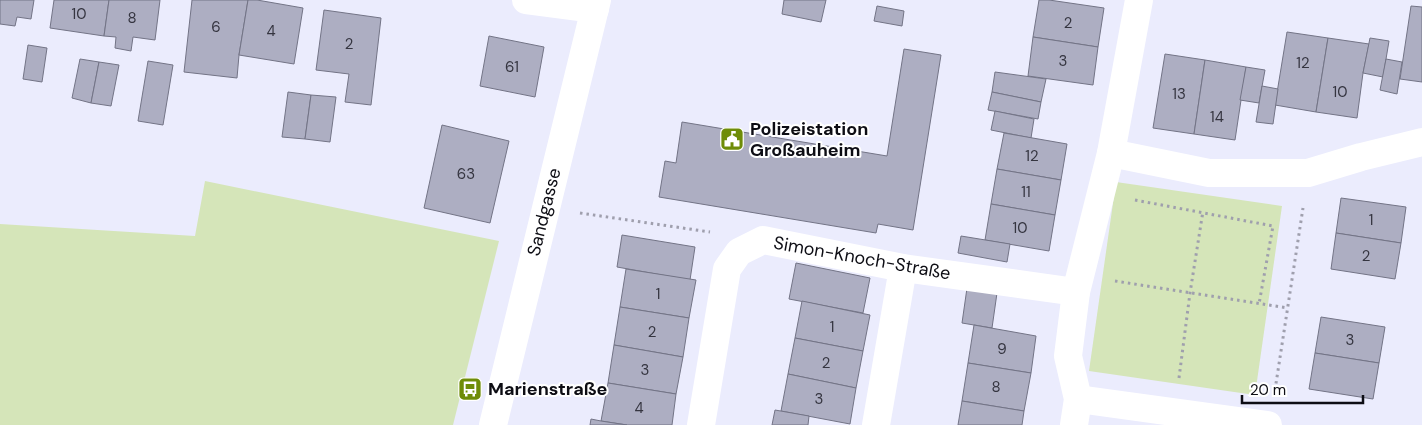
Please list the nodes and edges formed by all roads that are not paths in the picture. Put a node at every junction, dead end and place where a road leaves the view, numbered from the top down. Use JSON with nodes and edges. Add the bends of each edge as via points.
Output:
{"nodes":[{"id":1,"x":526,"y":0,"type":"edge"},
{"id":2,"x":1139,"y":0,"type":"edge"},
{"id":3,"x":596,"y":5,"type":"edge"},
{"id":4,"x":1422,"y":142,"type":"edge"},
{"id":5,"x":1111,"y":153,"type":"junction"},
{"id":6,"x":903,"y":268,"type":"junction"},
{"id":7,"x":1077,"y":284,"type":"junction"},
{"id":8,"x":1076,"y":412,"type":"edge"},
{"id":9,"x":492,"y":425,"type":"edge"},
{"id":10,"x":701,"y":425,"type":"edge"},
{"id":11,"x":876,"y":425,"type":"edge"},
{"id":12,"x":1268,"y":425,"type":"edge"}],
"edges":[{"from":1,"to":3,"type":"street"},
{"from":2,"to":5,"type":"street"},
{"from":3,"to":9,"type":"street","name":"Sandgasse"},
{"from":4,"to":5,"type":"street","via":[[1308,173],[1209,173]]},
{"from":5,"to":7,"type":"street"},
{"from":6,"to":7,"type":"street","name":"Simon-Knoch-Straße"},
{"from":6,"to":10,"type":"street","name":"Simon-Knoch-Straße","via":[[762,240],[739,252],[727,269]]},
{"from":6,"to":11,"type":"street"},
{"from":7,"to":8,"type":"street","via":[[1068,356]]},
{"from":8,"to":12,"type":"street","via":[[1174,413]]}]}
